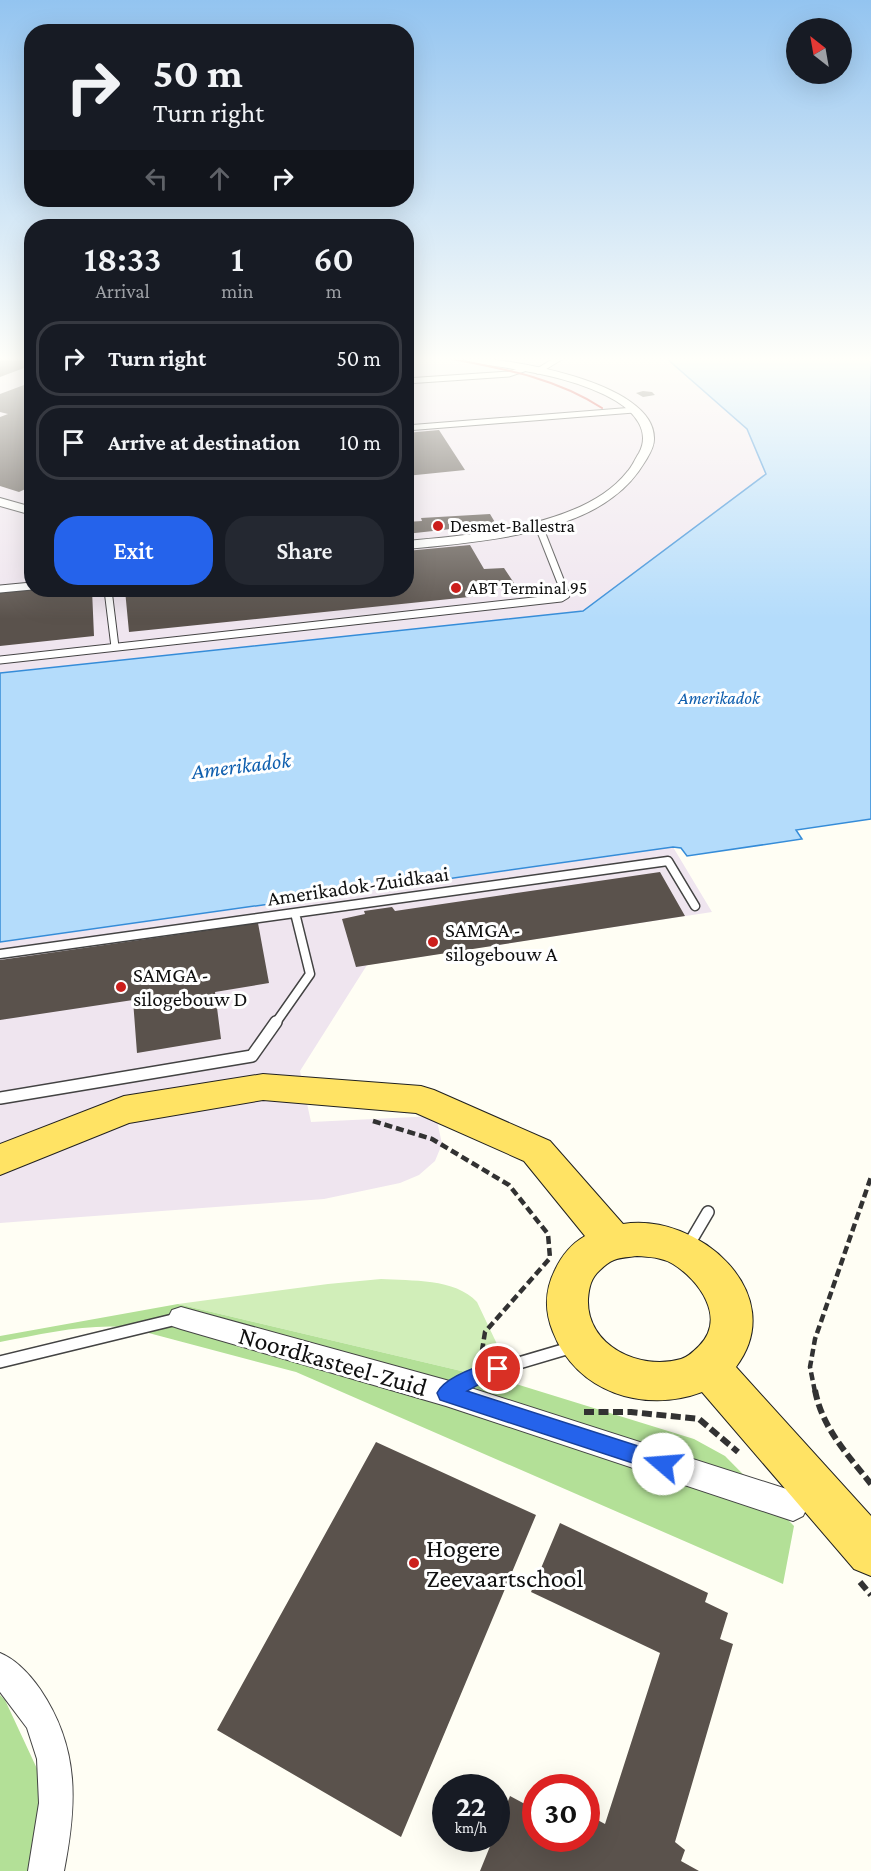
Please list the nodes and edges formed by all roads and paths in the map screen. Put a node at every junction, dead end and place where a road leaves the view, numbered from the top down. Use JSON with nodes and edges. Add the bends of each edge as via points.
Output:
{"nodes":[{"id":1,"x":648,"y":444,"type":"edge"},
{"id":2,"x":0,"y":502,"type":"edge"},
{"id":3,"x":24,"y":509,"type":"edge"},
{"id":4,"x":538,"y":524,"type":"junction"},
{"id":5,"x":414,"y":544,"type":"edge"},
{"id":6,"x":24,"y":587,"type":"edge"},
{"id":7,"x":0,"y":589,"type":"edge"},
{"id":8,"x":109,"y":597,"type":"edge"},
{"id":9,"x":114,"y":647,"type":"junction"},
{"id":10,"x":0,"y":660,"type":"edge"},
{"id":11,"x":695,"y":906,"type":"dead end"},
{"id":12,"x":295,"y":913,"type":"junction"},
{"id":13,"x":0,"y":954,"type":"edge"},
{"id":14,"x":0,"y":1098,"type":"edge"},
{"id":15,"x":364,"y":1118,"type":"dead end"},
{"id":16,"x":0,"y":1160,"type":"edge"},
{"id":17,"x":871,"y":1177,"type":"edge"},
{"id":18,"x":708,"y":1212,"type":"dead end"},
{"id":19,"x":614,"y":1242,"type":"junction"},
{"id":20,"x":685,"y":1250,"type":"junction"},
{"id":21,"x":181,"y":1318,"type":"joint"},
{"id":22,"x":581,"y":1344,"type":"junction"},
{"id":23,"x":0,"y":1362,"type":"edge"},
{"id":24,"x":708,"y":1367,"type":"junction"},
{"id":25,"x":478,"y":1375,"type":"junction"},
{"id":26,"x":447,"y":1393,"type":"junction"},
{"id":27,"x":572,"y":1412,"type":"dead end"},
{"id":28,"x":742,"y":1457,"type":"dead end"},
{"id":29,"x":871,"y":1484,"type":"edge"},
{"id":30,"x":793,"y":1506,"type":"dead end"},
{"id":31,"x":863,"y":1565,"type":"edge"},
{"id":32,"x":871,"y":1595,"type":"edge"},
{"id":33,"x":0,"y":1670,"type":"edge"},
{"id":34,"x":46,"y":1871,"type":"edge"}],
"edges":[{"from":1,"to":4,"type":"street","via":[[629,480],[587,508]]},
{"from":2,"to":3,"type":"street"},
{"from":4,"to":5,"type":"street","via":[[478,538]]},
{"from":4,"to":9,"type":"lane","via":[[566,596],[561,598]]},
{"from":6,"to":7,"type":"lane"},
{"from":8,"to":9,"type":"lane"},
{"from":9,"to":10,"type":"lane"},
{"from":11,"to":12,"type":"lane","name":"Amerikadok-Zuidkaai","via":[[668,861]]},
{"from":12,"to":13,"type":"lane","name":"Amerikadok-Zuidkaai"},
{"from":12,"to":14,"type":"lane","via":[[310,974],[252,1056]]},
{"from":15,"to":25,"type":"path","via":[[432,1139],[509,1185],[548,1234],[550,1258],[485,1332]]},
{"from":16,"to":19,"type":"main road","via":[[124,1110],[263,1087],[421,1100],[537,1151]]},
{"from":17,"to":29,"type":"path","via":[[815,1338],[810,1367],[816,1402],[834,1438]]},
{"from":18,"to":20,"type":"lane"},
{"from":19,"to":20,"type":"main road","via":[[638,1239]]},
{"from":19,"to":22,"type":"main road","via":[[594,1251],[578,1266],[567,1287],[566,1313]]},
{"from":20,"to":24,"type":"main road","via":[[710,1270],[730,1304],[731,1326],[725,1347]]},
{"from":21,"to":23,"type":"lane"},
{"from":21,"to":26,"type":"street","name":"Noordkasteel-Zuid"},
{"from":22,"to":24,"type":"main road","via":[[595,1360],[622,1376],[653,1383],[683,1380]]},
{"from":22,"to":25,"type":"lane"},
{"from":24,"to":31,"type":"main road"},
{"from":25,"to":26,"type":"lane"},
{"from":26,"to":30,"type":"street","name":"Noordkasteel-Zuid"},
{"from":27,"to":28,"type":"path","via":[[631,1412],[699,1419]]},
{"from":31,"to":32,"type":"path"},
{"from":33,"to":34,"type":"street","via":[[27,1698],[49,1737],[58,1784],[55,1830]]}]}
